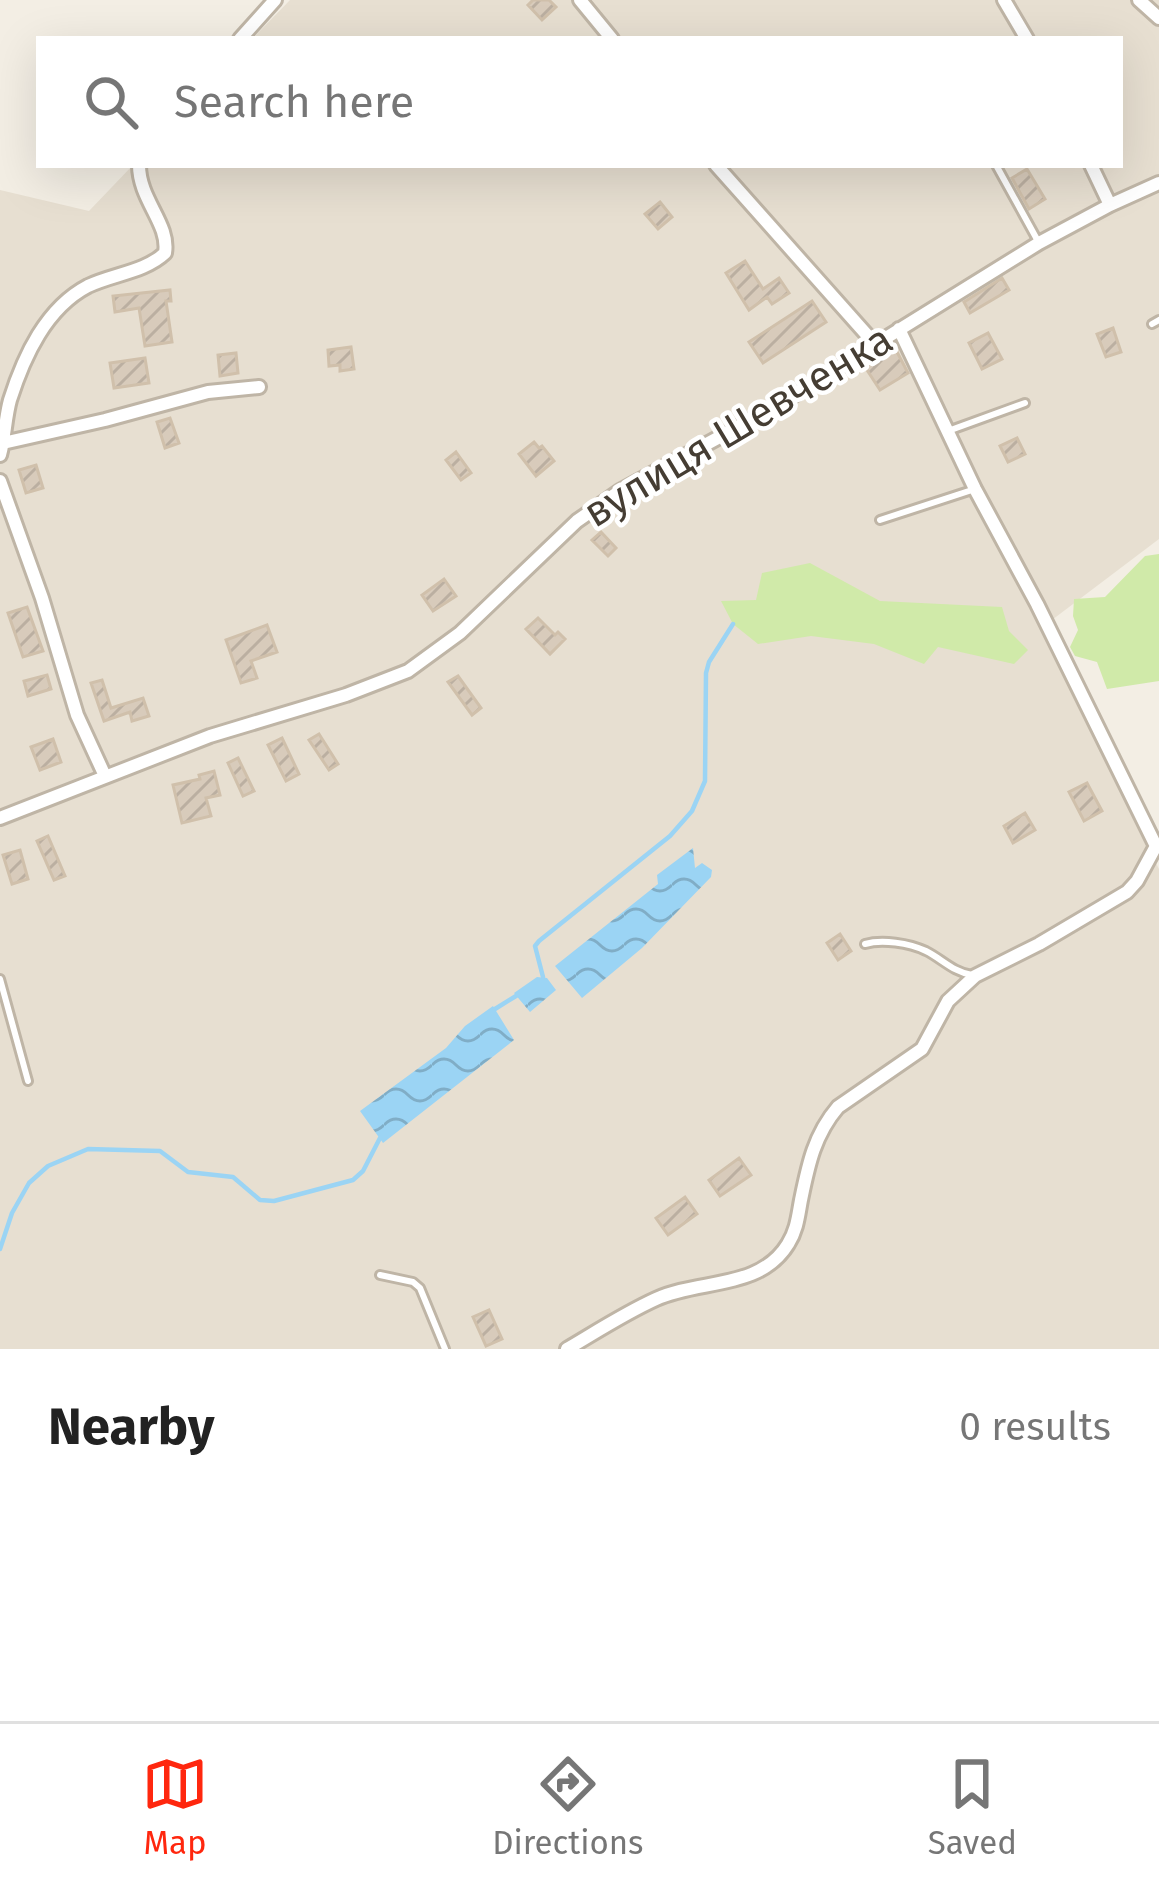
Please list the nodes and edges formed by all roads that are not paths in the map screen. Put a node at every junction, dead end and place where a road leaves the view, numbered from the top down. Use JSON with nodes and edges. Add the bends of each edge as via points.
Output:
{"nodes":[{"id":1,"x":275,"y":0,"type":"edge"},
{"id":2,"x":580,"y":0,"type":"edge"},
{"id":3,"x":1004,"y":0,"type":"edge"},
{"id":4,"x":1139,"y":0,"type":"edge"},
{"id":5,"x":1159,"y":18,"type":"edge"},
{"id":6,"x":242,"y":36,"type":"edge"},
{"id":7,"x":610,"y":36,"type":"edge"},
{"id":8,"x":1025,"y":36,"type":"edge"},
{"id":9,"x":139,"y":168,"type":"edge"},
{"id":10,"x":719,"y":168,"type":"edge"},
{"id":11,"x":998,"y":168,"type":"edge"},
{"id":12,"x":1092,"y":168,"type":"edge"},
{"id":13,"x":1157,"y":184,"type":"edge"},
{"id":14,"x":1159,"y":200,"type":"edge"},
{"id":15,"x":1110,"y":205,"type":"junction"},
{"id":16,"x":1039,"y":243,"type":"junction"},
{"id":17,"x":899,"y":329,"type":"junction"},
{"id":18,"x":875,"y":344,"type":"junction"},
{"id":19,"x":259,"y":387,"type":"dead end"},
{"id":20,"x":5,"y":398,"type":"edge"},
{"id":21,"x":1024,"y":403,"type":"dead end"},
{"id":22,"x":948,"y":431,"type":"junction"},
{"id":23,"x":2,"y":449,"type":"edge"},
{"id":24,"x":0,"y":481,"type":"edge"},
{"id":25,"x":976,"y":489,"type":"junction"},
{"id":26,"x":880,"y":520,"type":"dead end"},
{"id":27,"x":105,"y":776,"type":"junction"},
{"id":28,"x":0,"y":818,"type":"edge"},
{"id":29,"x":865,"y":944,"type":"dead end"},
{"id":30,"x":975,"y":976,"type":"junction"},
{"id":31,"x":0,"y":979,"type":"edge"},
{"id":32,"x":28,"y":1082,"type":"dead end"},
{"id":33,"x":380,"y":1275,"type":"dead end"},
{"id":34,"x":445,"y":1349,"type":"edge"},
{"id":35,"x":567,"y":1349,"type":"edge"}],
"edges":[{"from":1,"to":6,"type":"street"},
{"from":2,"to":7,"type":"street"},
{"from":3,"to":8,"type":"street"},
{"from":4,"to":5,"type":"street"},
{"from":9,"to":20,"type":"street","via":[[165,253],[65,300]]},
{"from":10,"to":18,"type":"street"},
{"from":11,"to":16,"type":"lane"},
{"from":12,"to":15,"type":"street"},
{"from":13,"to":14,"type":"lane"},
{"from":13,"to":15,"type":"street","name":"вулиця Шевченка"},
{"from":15,"to":16,"type":"street","name":"вулиця Шевченка"},
{"from":16,"to":17,"type":"street","name":"вулиця Шевченка"},
{"from":17,"to":18,"type":"street","name":"вулиця Шевченка"},
{"from":17,"to":22,"type":"street"},
{"from":18,"to":27,"type":"street","name":"вулиця Шевченка","via":[[597,506],[460,634],[408,670]]},
{"from":19,"to":23,"type":"street","via":[[208,392]]},
{"from":20,"to":23,"type":"street"},
{"from":21,"to":22,"type":"lane"},
{"from":22,"to":25,"type":"street"},
{"from":24,"to":27,"type":"street","via":[[77,716]]},
{"from":25,"to":26,"type":"lane"},
{"from":25,"to":30,"type":"street","via":[[1156,846],[1116,900]]},
{"from":27,"to":28,"type":"street","name":"вулиця Шевченка"},
{"from":29,"to":30,"type":"lane","via":[[921,949]]},
{"from":30,"to":35,"type":"street","via":[[948,1001],[922,1049],[829,1118],[809,1162],[796,1228],[778,1256],[731,1281],[653,1300]]},
{"from":31,"to":32,"type":"lane"},
{"from":33,"to":34,"type":"lane","via":[[420,1288]]}]}
